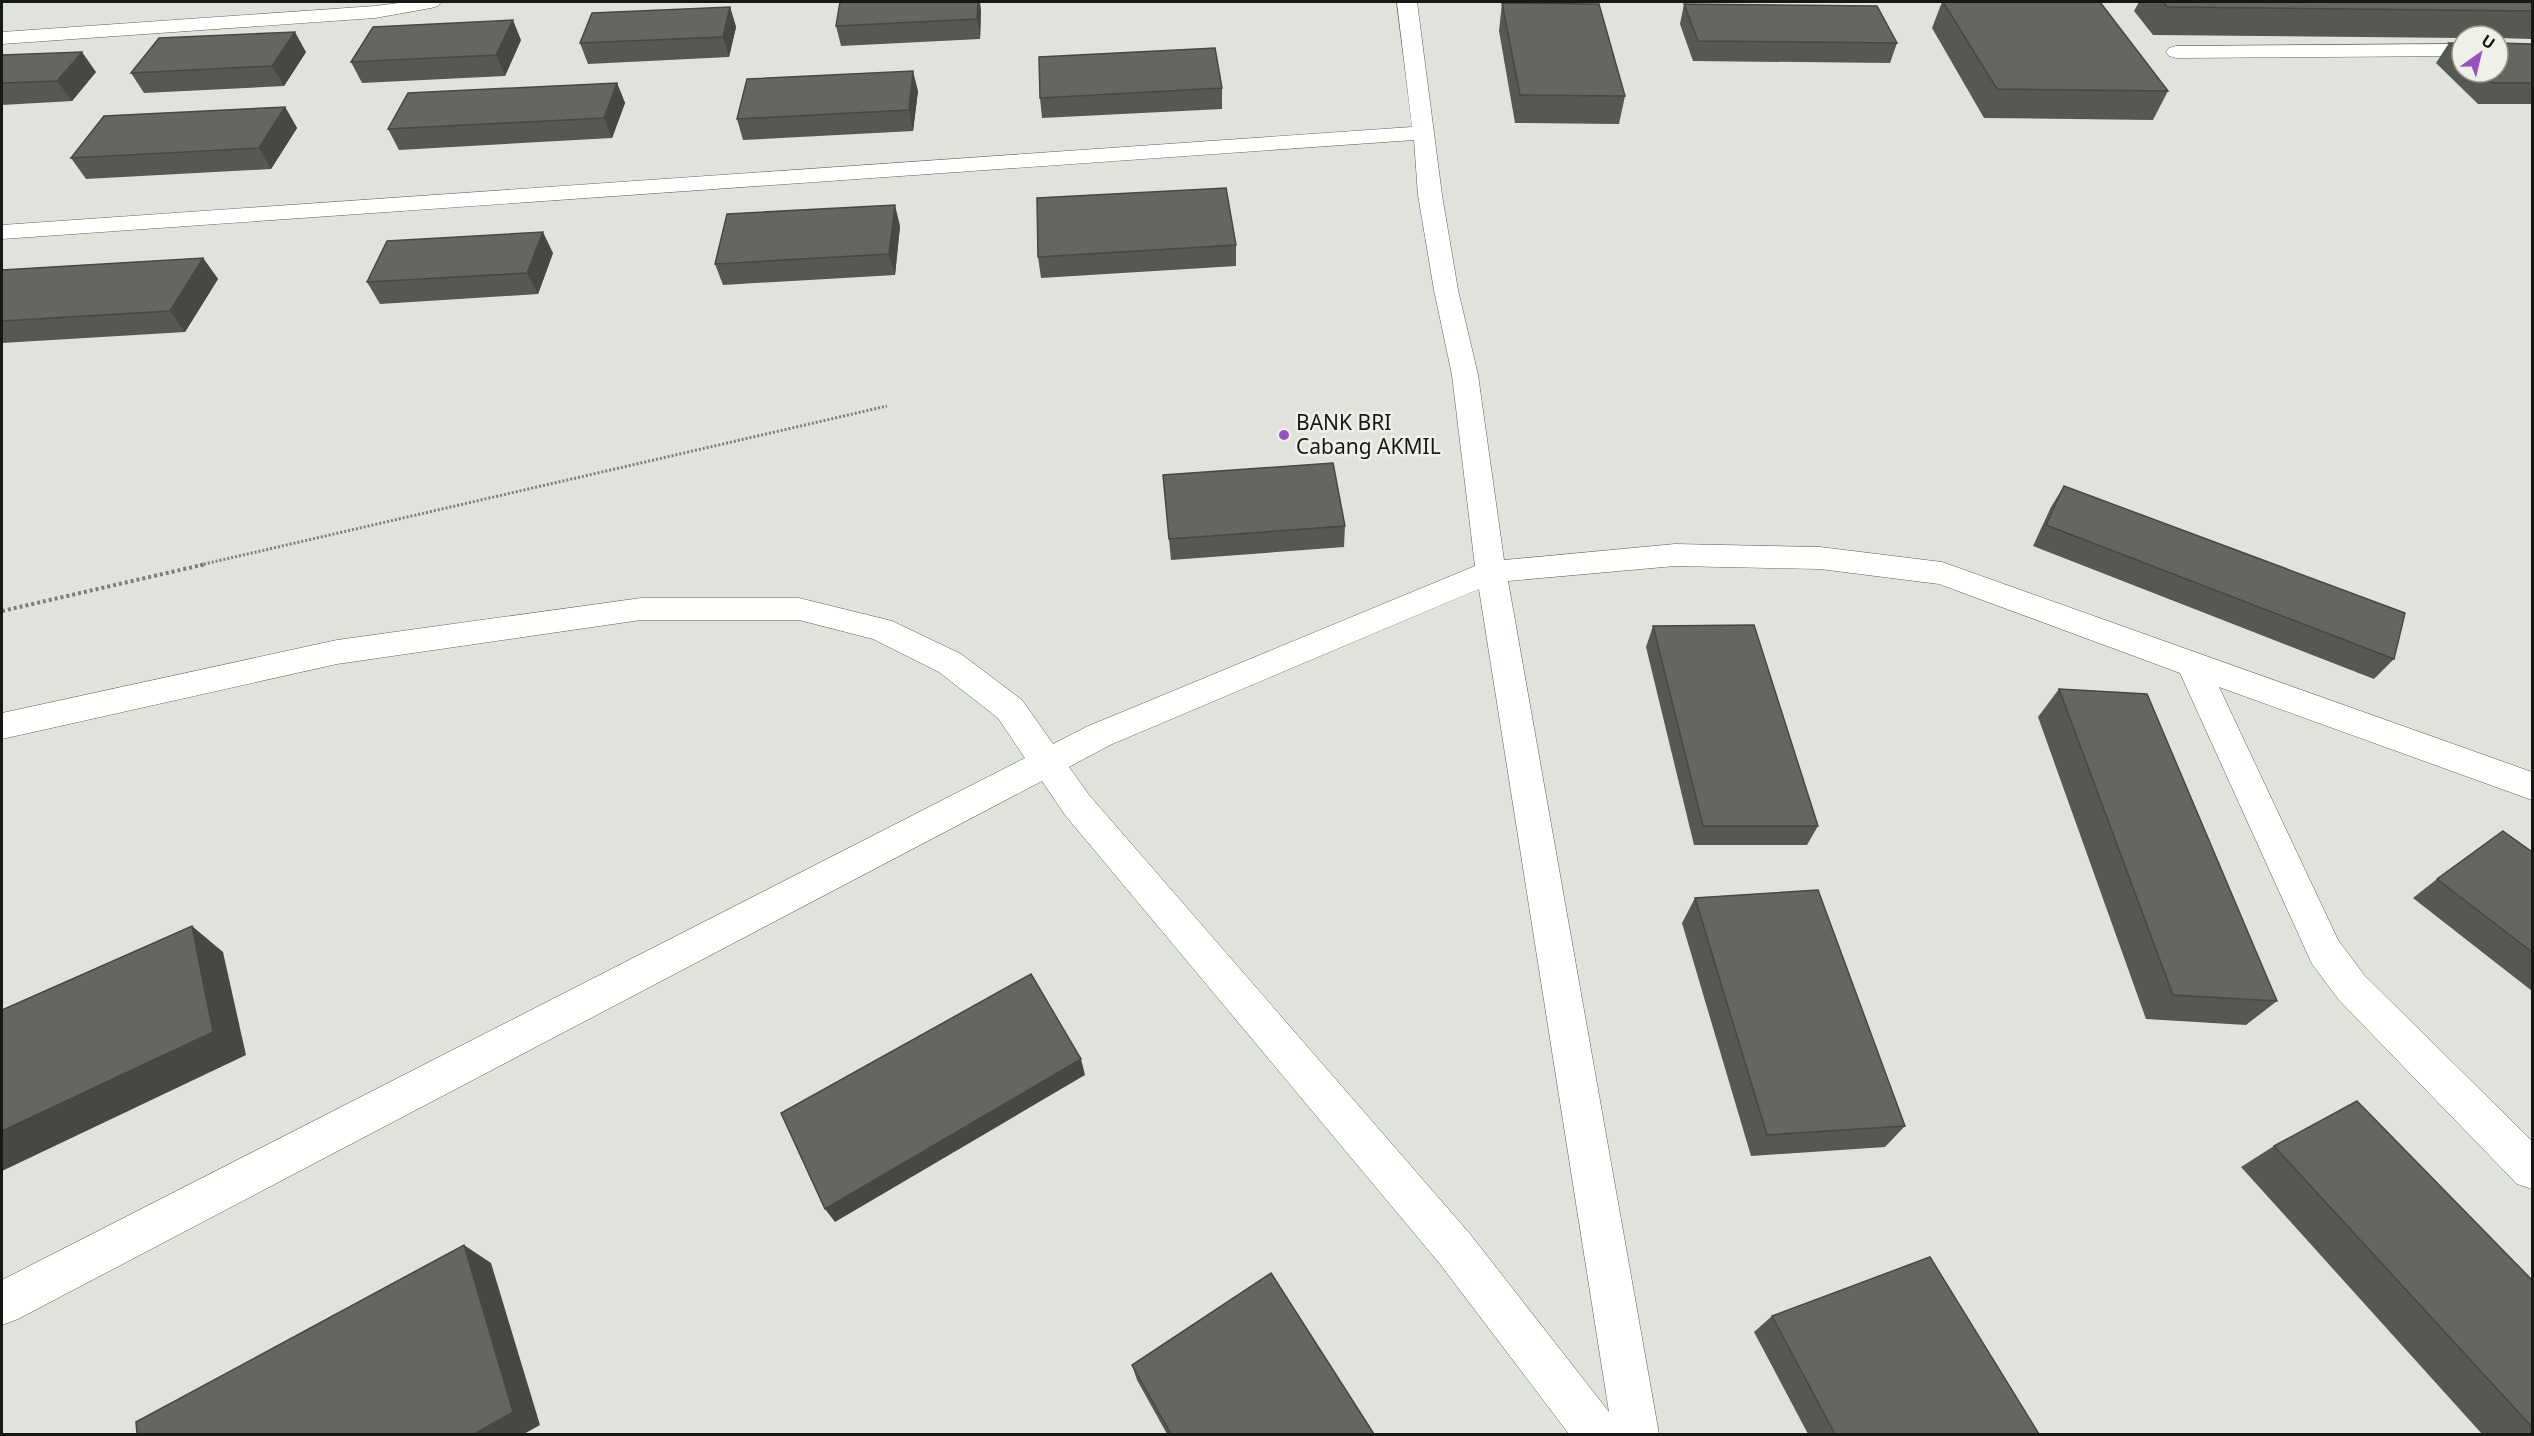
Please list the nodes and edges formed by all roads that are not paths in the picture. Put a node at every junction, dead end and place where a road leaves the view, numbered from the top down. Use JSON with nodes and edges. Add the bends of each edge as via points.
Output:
{"nodes":[{"id":1,"x":431,"y":2,"type":"edge"},
{"id":2,"x":1407,"y":2,"type":"edge"},
{"id":3,"x":2,"y":38,"type":"edge"},
{"id":4,"x":2450,"y":50,"type":"edge"},
{"id":5,"x":2175,"y":52,"type":"edge"},
{"id":6,"x":1424,"y":133,"type":"junction"},
{"id":7,"x":2,"y":232,"type":"edge"},
{"id":8,"x":1491,"y":572,"type":"junction"},
{"id":9,"x":2192,"y":665,"type":"junction"},
{"id":10,"x":2,"y":726,"type":"edge"},
{"id":11,"x":1048,"y":761,"type":"junction"},
{"id":12,"x":2532,"y":786,"type":"edge"},
{"id":13,"x":2532,"y":1169,"type":"edge"},
{"id":14,"x":2,"y":1303,"type":"edge"},
{"id":15,"x":1597,"y":1434,"type":"edge"},
{"id":16,"x":1636,"y":1434,"type":"edge"}],
"edges":[{"from":1,"to":3,"type":"street","via":[[375,12]]},
{"from":2,"to":6,"type":"street"},
{"from":4,"to":5,"type":"street"},
{"from":6,"to":7,"type":"street"},
{"from":6,"to":8,"type":"street","via":[[1446,290],[1466,375]]},
{"from":8,"to":9,"type":"street","via":[[1675,555],[1820,558],[1942,573]]},
{"from":8,"to":11,"type":"street","via":[[1098,736]]},
{"from":8,"to":16,"type":"street"},
{"from":9,"to":12,"type":"street"},
{"from":9,"to":13,"type":"street","via":[[2325,952],[2352,988]]},
{"from":10,"to":11,"type":"street","via":[[349,651],[641,609],[799,609],[881,629],[950,663],[1010,709]]},
{"from":11,"to":14,"type":"street"},
{"from":11,"to":15,"type":"street","via":[[1077,805],[1455,1249]]}]}
